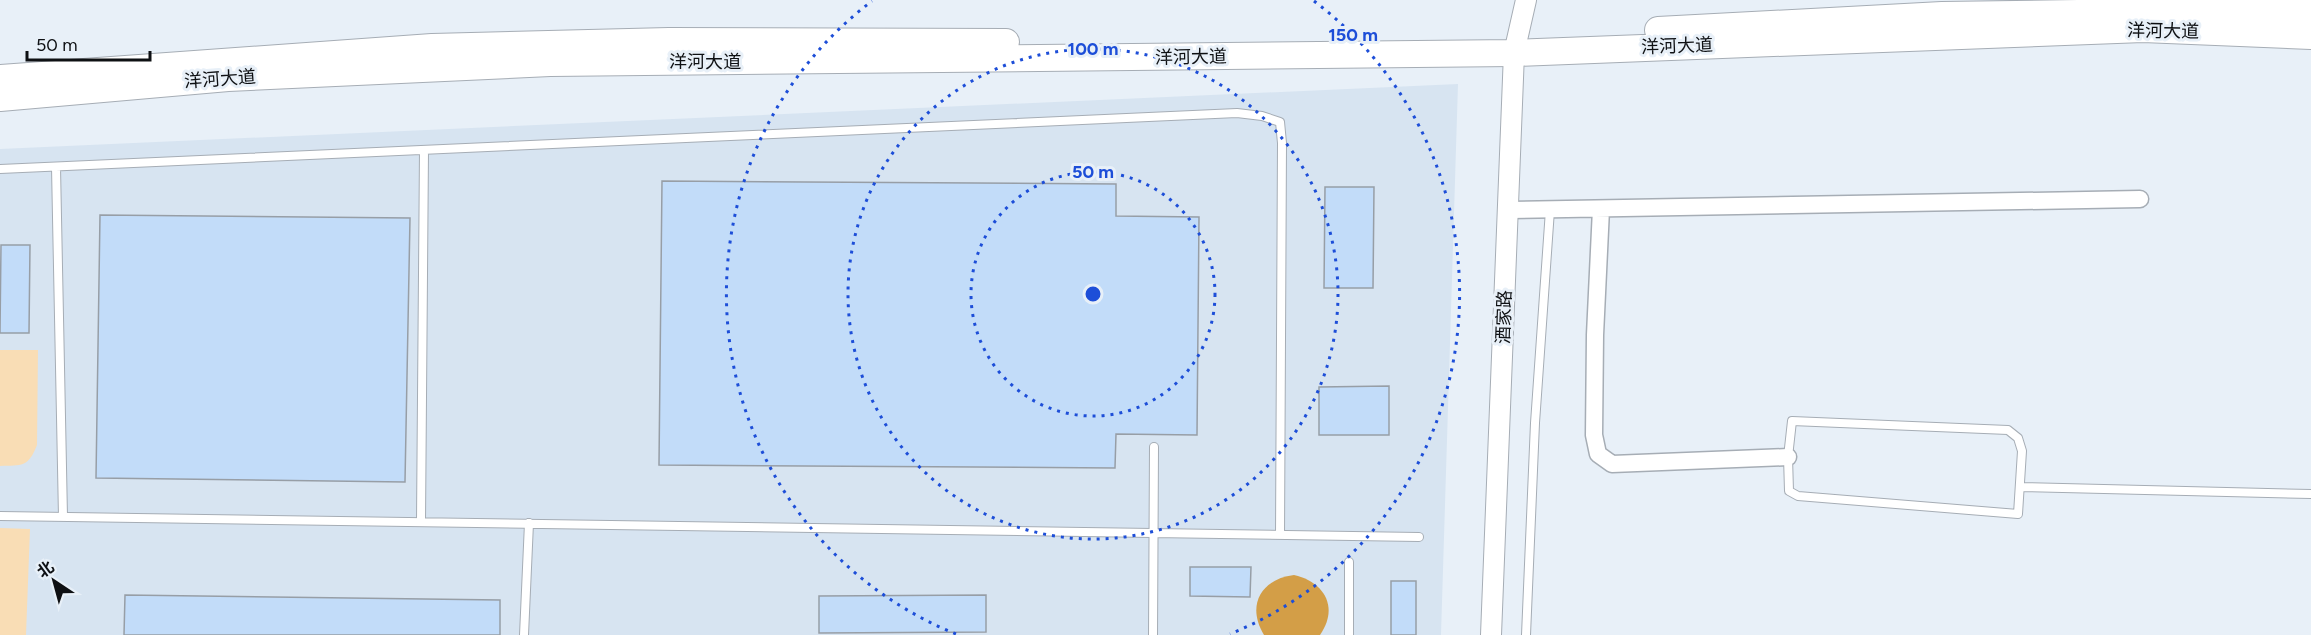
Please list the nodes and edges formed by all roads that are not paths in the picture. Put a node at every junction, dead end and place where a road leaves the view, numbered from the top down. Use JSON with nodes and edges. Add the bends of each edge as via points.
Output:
{"nodes":[{"id":1,"x":1526,"y":0,"type":"edge"},
{"id":2,"x":2311,"y":13,"type":"edge"},
{"id":3,"x":2311,"y":36,"type":"edge"},
{"id":4,"x":1516,"y":45,"type":"junction"},
{"id":5,"x":0,"y":78,"type":"edge"},
{"id":6,"x":0,"y":98,"type":"edge"},
{"id":7,"x":424,"y":150,"type":"junction"},
{"id":8,"x":56,"y":166,"type":"junction"},
{"id":9,"x":0,"y":169,"type":"edge"},
{"id":10,"x":2140,"y":199,"type":"dead end"},
{"id":11,"x":1601,"y":209,"type":"junction"},
{"id":12,"x":1508,"y":210,"type":"junction"},
{"id":13,"x":1550,"y":210,"type":"junction"},
{"id":14,"x":1154,"y":447,"type":"dead end"},
{"id":15,"x":1788,"y":458,"type":"junction"},
{"id":16,"x":2020,"y":487,"type":"junction"},
{"id":17,"x":2311,"y":494,"type":"edge"},
{"id":18,"x":0,"y":516,"type":"edge"},
{"id":19,"x":63,"y":517,"type":"junction"},
{"id":20,"x":421,"y":521,"type":"junction"},
{"id":21,"x":529,"y":523,"type":"junction"},
{"id":22,"x":1153,"y":532,"type":"junction"},
{"id":23,"x":1280,"y":535,"type":"junction"},
{"id":24,"x":1419,"y":537,"type":"dead end"},
{"id":25,"x":1349,"y":562,"type":"dead end"},
{"id":26,"x":524,"y":635,"type":"edge"},
{"id":27,"x":1153,"y":635,"type":"edge"},
{"id":28,"x":1349,"y":635,"type":"edge"},
{"id":29,"x":1491,"y":635,"type":"edge"},
{"id":30,"x":1526,"y":635,"type":"edge"}],
"edges":[{"from":1,"to":4,"type":"street","name":"酒家路"},
{"from":2,"to":4,"type":"main road","name":"洋河大道","via":[[1942,15]]},
{"from":3,"to":4,"type":"main road","name":"洋河大道","via":[[2143,29]]},
{"from":4,"to":5,"type":"main road","name":"洋河大道","via":[[669,40],[432,47]]},
{"from":4,"to":6,"type":"main road","name":"洋河大道","via":[[550,63],[228,78]]},
{"from":4,"to":12,"type":"street","name":"酒家路"},
{"from":7,"to":8,"type":"lane"},
{"from":7,"to":20,"type":"lane"},
{"from":7,"to":23,"type":"lane","via":[[1237,113],[1280,122]]},
{"from":8,"to":9,"type":"lane"},
{"from":8,"to":19,"type":"lane"},
{"from":10,"to":11,"type":"street"},
{"from":11,"to":13,"type":"street"},
{"from":11,"to":15,"type":"street","via":[[1594,435],[1599,454],[1612,464]]},
{"from":12,"to":13,"type":"street"},
{"from":12,"to":29,"type":"street","name":"酒家路"},
{"from":13,"to":30,"type":"lane"},
{"from":14,"to":22,"type":"lane"},
{"from":15,"to":16,"type":"lane","via":[[1789,491],[1798,496],[2018,514]]},
{"from":15,"to":16,"type":"lane","via":[[1792,420],[2008,430],[2018,438],[2022,451]]},
{"from":16,"to":17,"type":"lane"},
{"from":18,"to":19,"type":"lane"},
{"from":19,"to":20,"type":"lane"},
{"from":20,"to":21,"type":"lane"},
{"from":21,"to":22,"type":"lane"},
{"from":21,"to":26,"type":"lane"},
{"from":22,"to":23,"type":"lane"},
{"from":22,"to":27,"type":"lane"},
{"from":23,"to":24,"type":"lane"},
{"from":25,"to":28,"type":"lane"}]}
